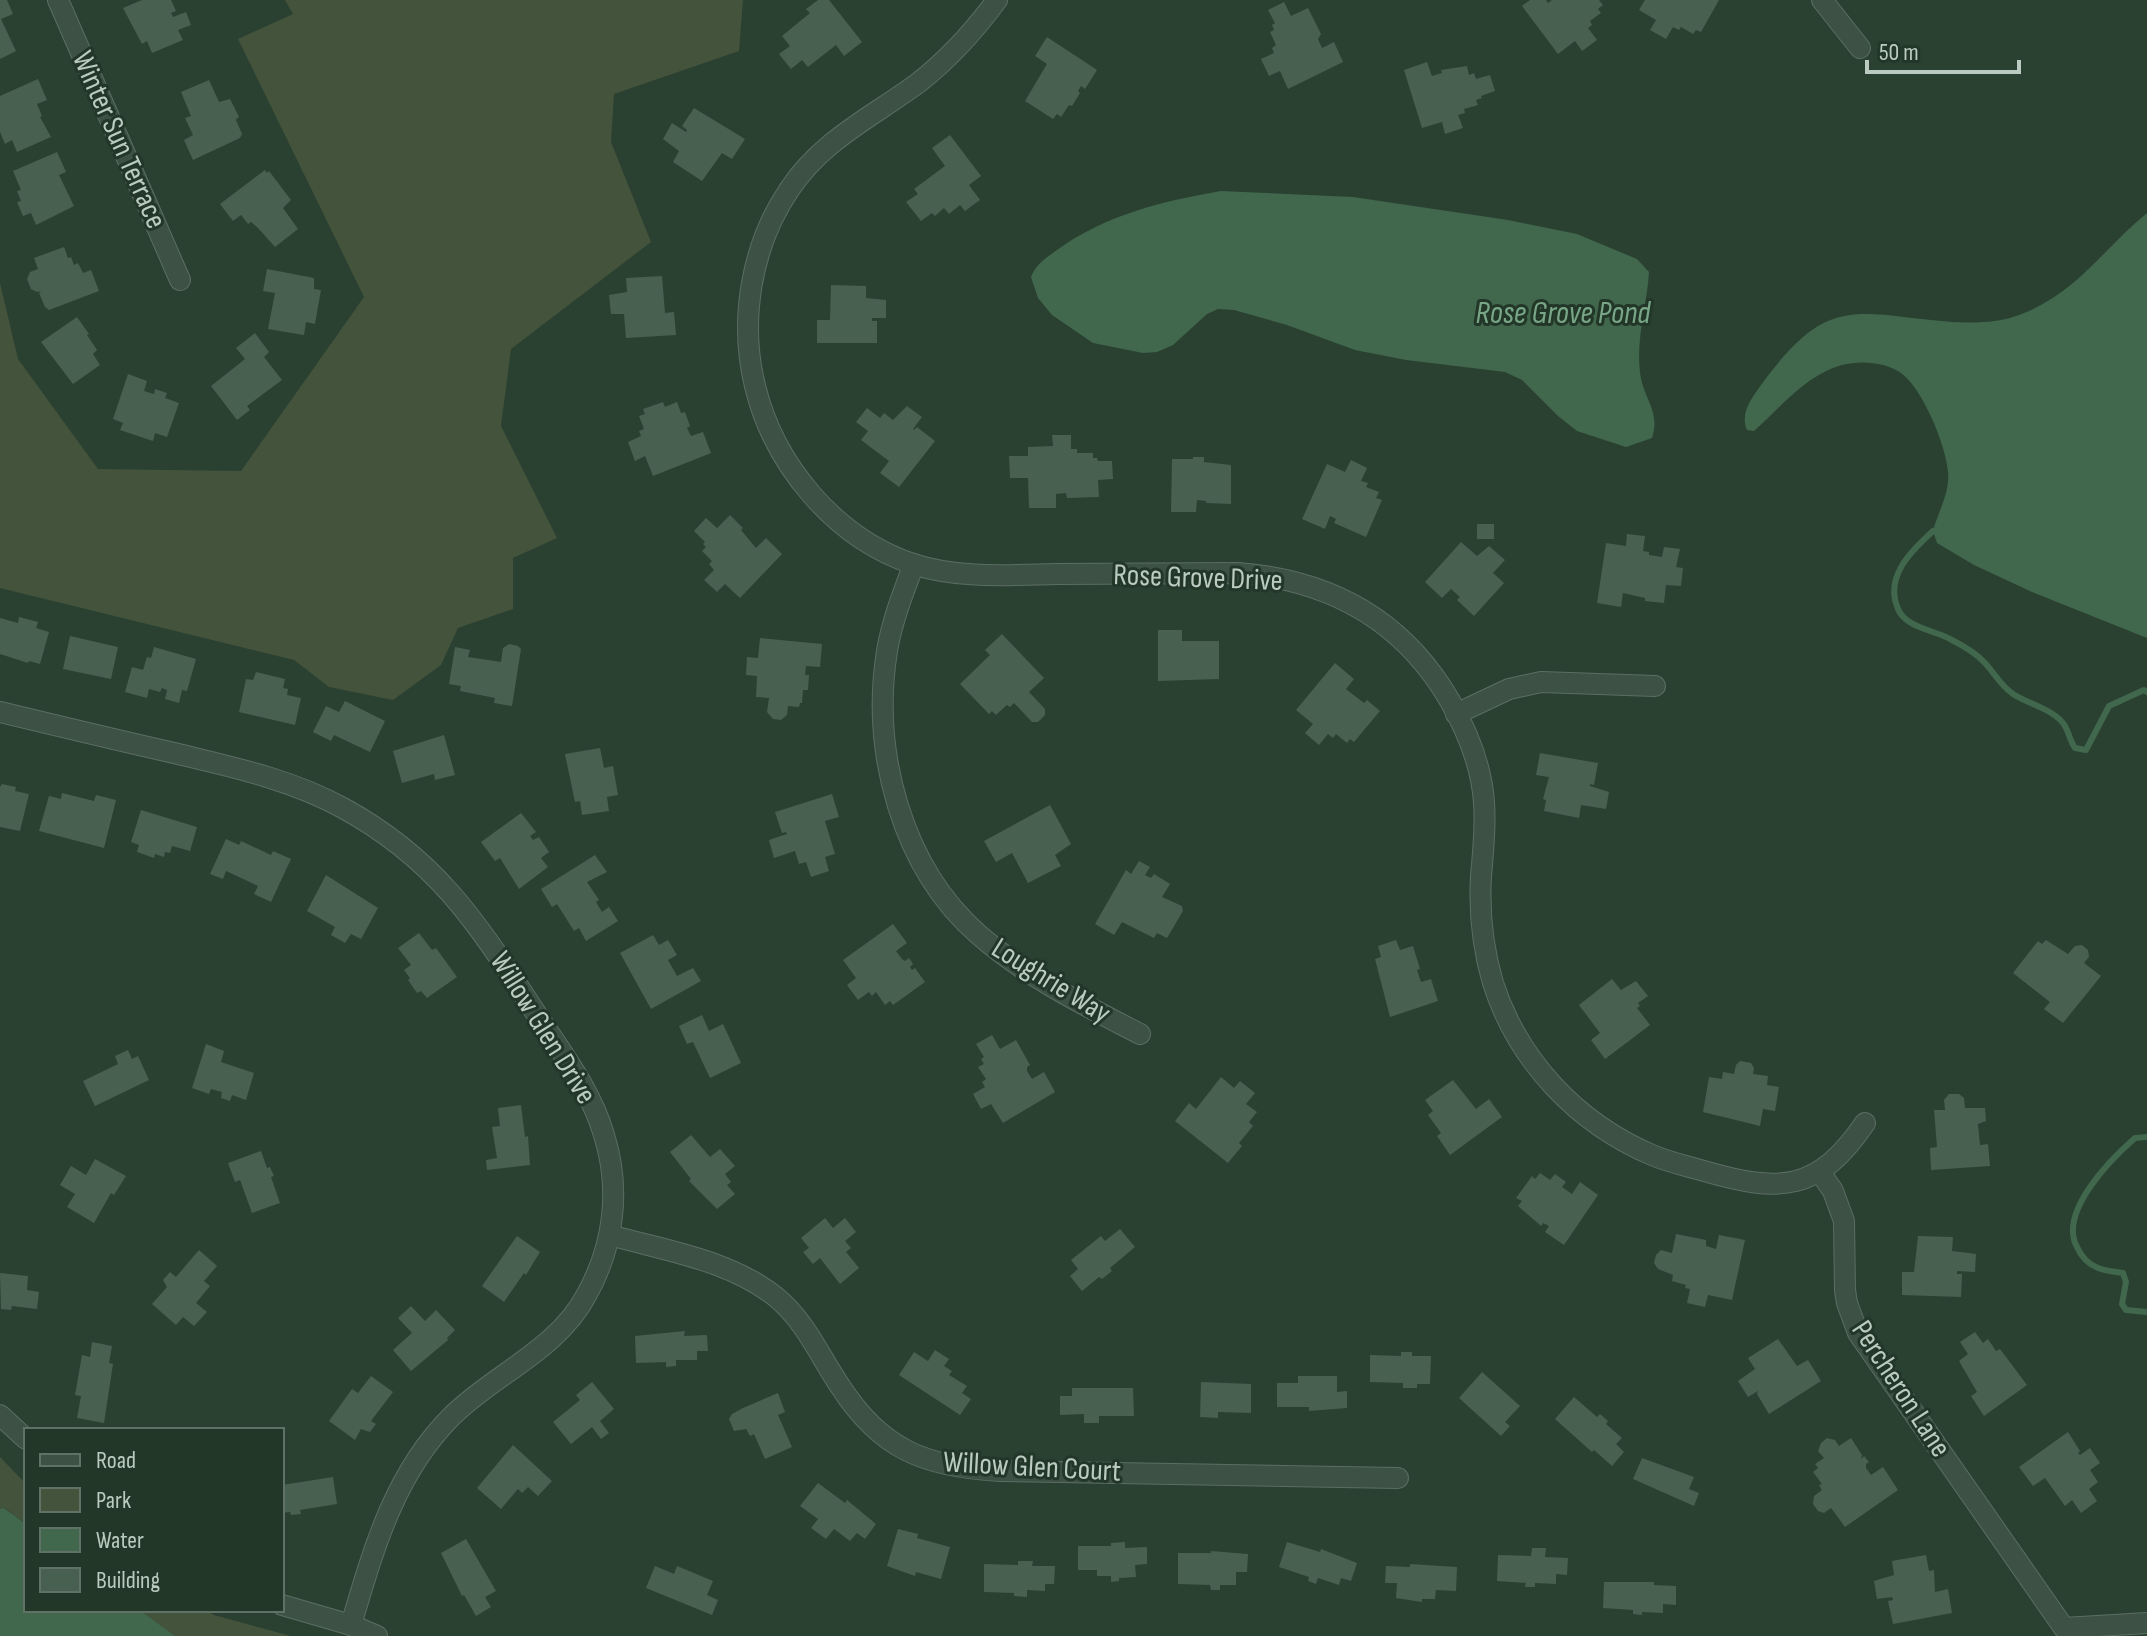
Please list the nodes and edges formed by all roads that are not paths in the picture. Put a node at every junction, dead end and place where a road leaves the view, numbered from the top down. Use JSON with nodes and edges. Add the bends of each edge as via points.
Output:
{"nodes":[{"id":1,"x":58,"y":0,"type":"edge"},
{"id":2,"x":997,"y":0,"type":"edge"},
{"id":3,"x":1822,"y":0,"type":"edge"},
{"id":4,"x":1860,"y":48,"type":"dead end"},
{"id":5,"x":180,"y":280,"type":"dead end"},
{"id":6,"x":914,"y":564,"type":"junction"},
{"id":7,"x":1655,"y":686,"type":"dead end"},
{"id":8,"x":0,"y":712,"type":"edge"},
{"id":9,"x":1456,"y":714,"type":"junction"},
{"id":10,"x":1140,"y":1034,"type":"dead end"},
{"id":11,"x":1865,"y":1123,"type":"dead end"},
{"id":12,"x":1820,"y":1172,"type":"junction"},
{"id":13,"x":610,"y":1235,"type":"junction"},
{"id":14,"x":0,"y":1415,"type":"edge"},
{"id":15,"x":24,"y":1437,"type":"edge"},
{"id":16,"x":1398,"y":1478,"type":"dead end"},
{"id":17,"x":284,"y":1606,"type":"edge"},
{"id":18,"x":2147,"y":1623,"type":"edge"},
{"id":19,"x":351,"y":1625,"type":"junction"},
{"id":20,"x":377,"y":1636,"type":"edge"}],
"edges":[{"from":1,"to":5,"type":"street","name":"Winter Sun Terrace"},
{"from":2,"to":6,"type":"street","name":"Rose Grove Drive","via":[[938,67],[839,136],[804,171],[788,190],[763,240],[751,291],[751,368],[765,418],[786,462],[845,526]]},
{"from":3,"to":4,"type":"street"},
{"from":6,"to":9,"type":"street","name":"Rose Grove Drive","via":[[966,574],[1238,573],[1304,583],[1354,604],[1397,635],[1436,679]]},
{"from":6,"to":10,"type":"street","name":"Loughrie Way","via":[[892,629],[882,700],[886,760],[914,844],[938,889],[997,950],[1038,979]]},
{"from":7,"to":9,"type":"street","via":[[1533,683]]},
{"from":8,"to":13,"type":"street","name":"Willow Glen Drive","via":[[270,777],[342,807],[420,861],[479,926],[594,1105],[612,1171]]},
{"from":9,"to":12,"type":"street","name":"Rose Grove Drive","via":[[1476,763],[1484,801],[1481,906],[1487,956],[1501,1004],[1536,1067],[1570,1104],[1609,1133],[1654,1156],[1738,1181],[1795,1181]]},
{"from":11,"to":12,"type":"street","name":"Rose Grove Drive","via":[[1841,1157]]},
{"from":12,"to":18,"type":"street","name":"Percheron Lane","via":[[1844,1221],[1845,1290],[1858,1333],[2064,1628]]},
{"from":13,"to":16,"type":"street","name":"Willow Glen Court","via":[[724,1267],[777,1298],[816,1343],[857,1409],[878,1432],[924,1460],[1000,1471]]},
{"from":13,"to":19,"type":"street","name":"Willow Glen Drive","via":[[593,1282],[571,1319],[451,1417],[409,1472],[385,1520]]},
{"from":14,"to":15,"type":"street"},
{"from":17,"to":19,"type":"street"},
{"from":19,"to":20,"type":"street"}]}
